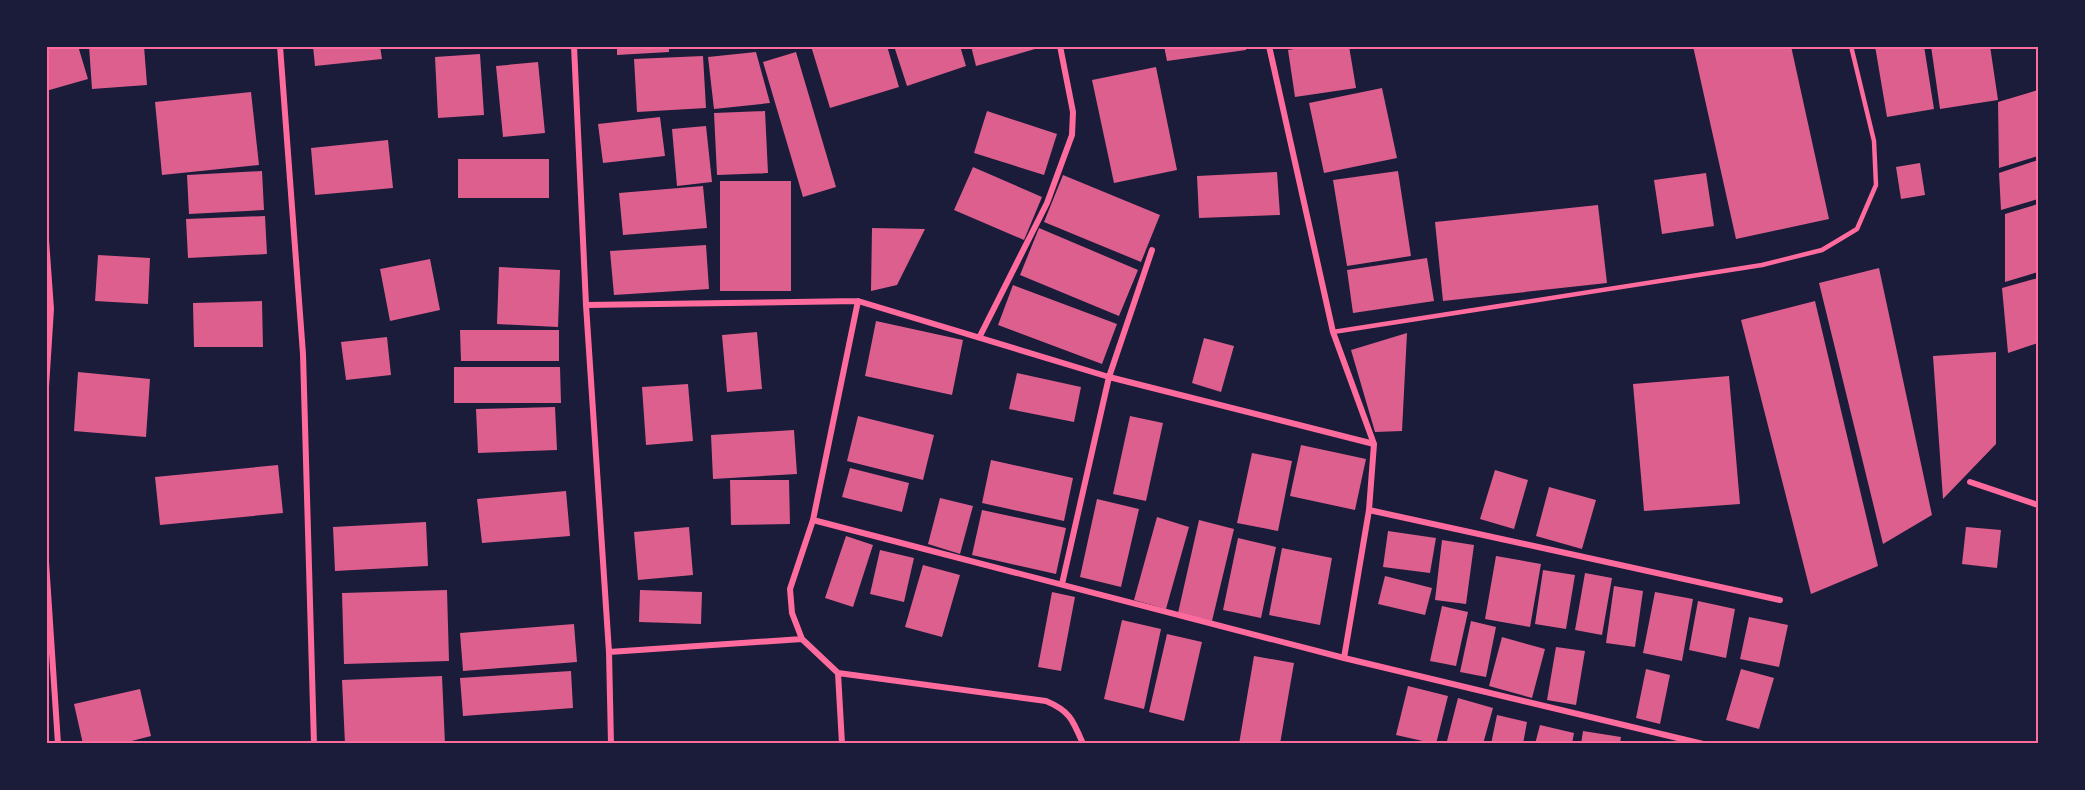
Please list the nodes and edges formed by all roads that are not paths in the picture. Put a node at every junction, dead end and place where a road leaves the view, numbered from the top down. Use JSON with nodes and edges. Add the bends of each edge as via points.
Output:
{"nodes":[{"id":1,"x":280,"y":46,"type":"edge"},
{"id":2,"x":574,"y":46,"type":"edge"},
{"id":3,"x":1060,"y":46,"type":"edge"},
{"id":4,"x":1269,"y":46,"type":"edge"},
{"id":5,"x":1851,"y":46,"type":"edge"},
{"id":6,"x":46,"y":240,"type":"edge"},
{"id":7,"x":1152,"y":250,"type":"dead end"},
{"id":8,"x":858,"y":301,"type":"junction"},
{"id":9,"x":586,"y":305,"type":"junction"},
{"id":10,"x":1333,"y":332,"type":"junction"},
{"id":11,"x":980,"y":336,"type":"junction"},
{"id":12,"x":1109,"y":377,"type":"junction"},
{"id":13,"x":46,"y":387,"type":"edge"},
{"id":14,"x":1374,"y":444,"type":"junction"},
{"id":15,"x":1970,"y":482,"type":"dead end"},
{"id":16,"x":2038,"y":505,"type":"edge"},
{"id":17,"x":1369,"y":510,"type":"junction"},
{"id":18,"x":813,"y":520,"type":"junction"},
{"id":19,"x":46,"y":562,"type":"edge"},
{"id":20,"x":1062,"y":584,"type":"junction"},
{"id":21,"x":1780,"y":600,"type":"dead end"},
{"id":22,"x":802,"y":639,"type":"junction"},
{"id":23,"x":609,"y":652,"type":"junction"},
{"id":24,"x":1344,"y":658,"type":"junction"},
{"id":25,"x":50,"y":668,"type":"edge"},
{"id":26,"x":838,"y":673,"type":"junction"},
{"id":27,"x":58,"y":744,"type":"edge"},
{"id":28,"x":314,"y":744,"type":"edge"},
{"id":29,"x":611,"y":744,"type":"edge"},
{"id":30,"x":842,"y":744,"type":"edge"},
{"id":31,"x":1083,"y":744,"type":"edge"},
{"id":32,"x":1703,"y":744,"type":"edge"}],
"edges":[{"from":1,"to":28,"type":"street","via":[[303,354]]},
{"from":2,"to":9,"type":"street"},
{"from":3,"to":11,"type":"street","via":[[1073,112],[1072,135],[1047,202]]},
{"from":4,"to":10,"type":"street"},
{"from":5,"to":10,"type":"lane","via":[[1874,141],[1876,185],[1857,230],[1822,250],[1762,265]]},
{"from":6,"to":13,"type":"street","via":[[51,309]]},
{"from":7,"to":12,"type":"street"},
{"from":8,"to":9,"type":"street"},
{"from":8,"to":11,"type":"street"},
{"from":8,"to":18,"type":"street"},
{"from":9,"to":23,"type":"street"},
{"from":10,"to":14,"type":"street"},
{"from":11,"to":12,"type":"street"},
{"from":12,"to":14,"type":"street"},
{"from":12,"to":20,"type":"street"},
{"from":14,"to":17,"type":"street"},
{"from":15,"to":16,"type":"street"},
{"from":17,"to":21,"type":"street"},
{"from":17,"to":24,"type":"street"},
{"from":18,"to":20,"type":"street"},
{"from":18,"to":22,"type":"street","via":[[790,590],[792,613]]},
{"from":19,"to":25,"type":"street"},
{"from":20,"to":24,"type":"street"},
{"from":22,"to":23,"type":"street"},
{"from":22,"to":26,"type":"street"},
{"from":23,"to":29,"type":"street"},
{"from":24,"to":32,"type":"street"},
{"from":25,"to":27,"type":"street"},
{"from":26,"to":30,"type":"street"},
{"from":26,"to":31,"type":"street","via":[[1046,701],[1073,719]]}]}
